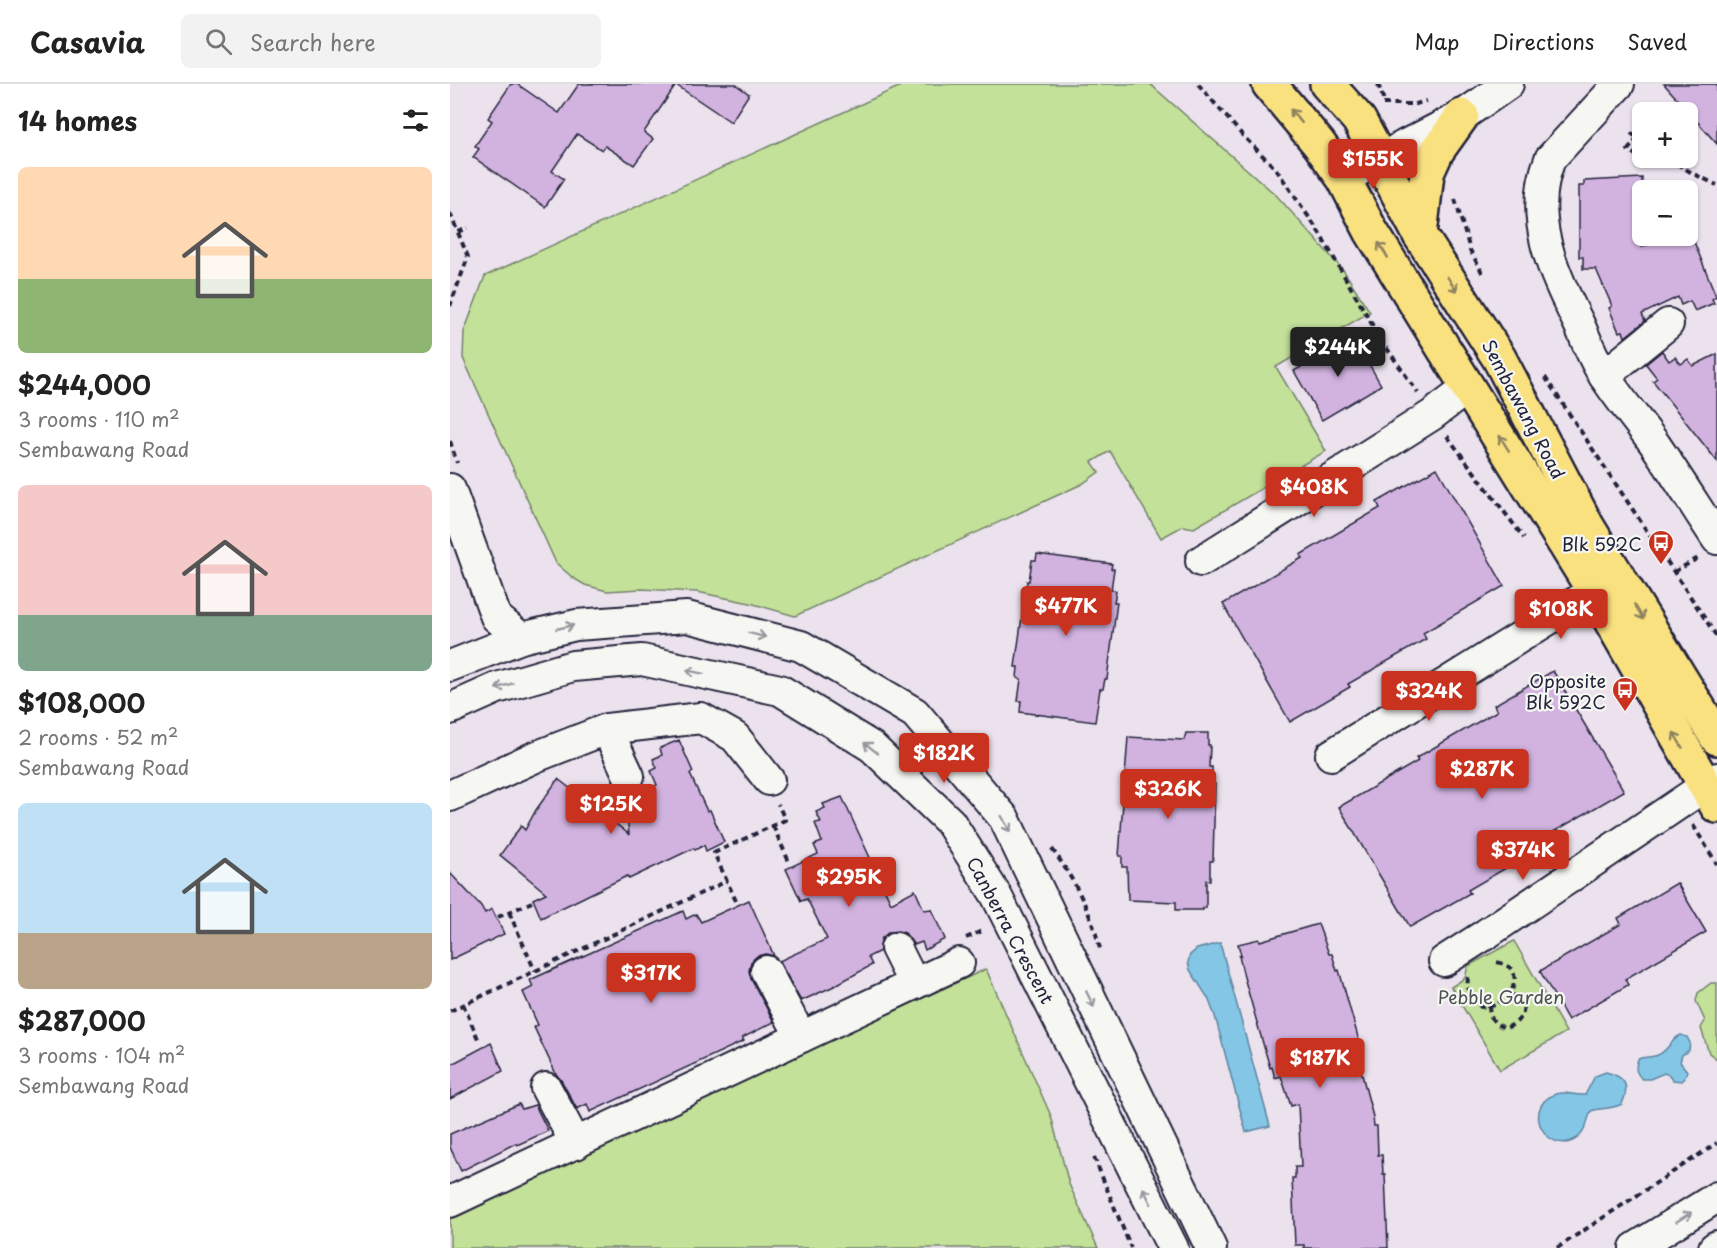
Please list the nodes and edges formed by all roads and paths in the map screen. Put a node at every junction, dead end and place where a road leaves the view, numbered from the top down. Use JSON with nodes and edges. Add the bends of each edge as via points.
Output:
{"nodes":[{"id":1,"x":1198,"y":84,"type":"edge"},
{"id":2,"x":1269,"y":84,"type":"edge"},
{"id":3,"x":1326,"y":84,"type":"edge"},
{"id":4,"x":1378,"y":84,"type":"edge"},
{"id":5,"x":1508,"y":84,"type":"edge"},
{"id":6,"x":1619,"y":84,"type":"edge"},
{"id":7,"x":1431,"y":99,"type":"dead end"},
{"id":8,"x":1377,"y":101,"type":"dead end"},
{"id":9,"x":1385,"y":105,"type":"junction"},
{"id":10,"x":1462,"y":116,"type":"junction"},
{"id":11,"x":1380,"y":159,"type":"junction"},
{"id":12,"x":1684,"y":168,"type":"edge"},
{"id":13,"x":1344,"y":179,"type":"junction"},
{"id":14,"x":1717,"y":185,"type":"edge"},
{"id":15,"x":1452,"y":191,"type":"dead end"},
{"id":16,"x":450,"y":213,"type":"edge"},
{"id":17,"x":468,"y":228,"type":"dead end"},
{"id":18,"x":458,"y":232,"type":"junction"},
{"id":19,"x":1420,"y":235,"type":"junction"},
{"id":20,"x":1486,"y":280,"type":"dead end"},
{"id":21,"x":450,"y":306,"type":"edge"},
{"id":22,"x":1668,"y":324,"type":"dead end"},
{"id":23,"x":1604,"y":376,"type":"junction"},
{"id":24,"x":1544,"y":377,"type":"dead end"},
{"id":25,"x":1469,"y":387,"type":"junction"},
{"id":26,"x":1432,"y":415,"type":"junction"},
{"id":27,"x":450,"y":489,"type":"edge"},
{"id":28,"x":450,"y":534,"type":"edge"},
{"id":29,"x":1525,"y":538,"type":"dead end"},
{"id":30,"x":1711,"y":546,"type":"edge"},
{"id":31,"x":1201,"y":561,"type":"dead end"},
{"id":32,"x":1674,"y":572,"type":"junction"},
{"id":33,"x":1594,"y":591,"type":"junction"},
{"id":34,"x":1717,"y":637,"type":"edge"},
{"id":35,"x":521,"y":638,"type":"junction"},
{"id":36,"x":478,"y":654,"type":"junction"},
{"id":37,"x":450,"y":666,"type":"edge"},
{"id":38,"x":450,"y":709,"type":"edge"},
{"id":39,"x":607,"y":729,"type":"junction"},
{"id":40,"x":1717,"y":738,"type":"edge"},
{"id":41,"x":1331,"y":754,"type":"dead end"},
{"id":42,"x":629,"y":776,"type":"dead end"},
{"id":43,"x":768,"y":779,"type":"joint"},
{"id":44,"x":1705,"y":793,"type":"edge"},
{"id":45,"x":450,"y":796,"type":"edge"},
{"id":46,"x":773,"y":826,"type":"junction"},
{"id":47,"x":790,"y":864,"type":"dead end"},
{"id":48,"x":1717,"y":864,"type":"edge"},
{"id":49,"x":727,"y":881,"type":"junction"},
{"id":50,"x":736,"y":901,"type":"dead end"},
{"id":51,"x":532,"y":902,"type":"dead end"},
{"id":52,"x":509,"y":912,"type":"junction"},
{"id":53,"x":498,"y":917,"type":"dead end"},
{"id":54,"x":896,"y":948,"type":"dead end"},
{"id":55,"x":1444,"y":961,"type":"dead end"},
{"id":56,"x":1488,"y":962,"type":"dead end"},
{"id":57,"x":959,"y":963,"type":"dead end"},
{"id":58,"x":535,"y":970,"type":"junction"},
{"id":59,"x":766,"y":971,"type":"dead end"},
{"id":60,"x":1474,"y":972,"type":"dead end"},
{"id":61,"x":914,"y":984,"type":"junction"},
{"id":62,"x":1510,"y":994,"type":"junction"},
{"id":63,"x":463,"y":1005,"type":"junction"},
{"id":64,"x":1489,"y":1006,"type":"junction"},
{"id":65,"x":450,"y":1011,"type":"edge"},
{"id":66,"x":801,"y":1037,"type":"junction"},
{"id":67,"x":479,"y":1041,"type":"dead end"},
{"id":68,"x":546,"y":1088,"type":"dead end"},
{"id":69,"x":1717,"y":1143,"type":"edge"},
{"id":70,"x":576,"y":1144,"type":"junction"},
{"id":71,"x":1091,"y":1149,"type":"dead end"},
{"id":72,"x":1717,"y":1197,"type":"edge"},
{"id":73,"x":450,"y":1202,"type":"edge"},
{"id":74,"x":1131,"y":1248,"type":"edge"},
{"id":75,"x":1173,"y":1248,"type":"edge"},
{"id":76,"x":1211,"y":1248,"type":"edge"},
{"id":77,"x":1557,"y":1248,"type":"edge"},
{"id":78,"x":1635,"y":1248,"type":"edge"}],
"edges":[{"from":1,"to":26,"type":"path","via":[[1276,169]]},
{"from":13,"to":2,"type":"main road","name":"Sembawang Road","one_way":true},
{"from":3,"to":11,"type":"main road","name":"Sembawang Road","via":[[1359,120]]},
{"from":4,"to":9,"type":"path"},
{"from":5,"to":10,"type":"street"},
{"from":6,"to":23,"type":"street","via":[[1550,159],[1543,188],[1543,223],[1550,261]]},
{"from":7,"to":9,"type":"path","via":[[1416,104]]},
{"from":8,"to":9,"type":"path"},
{"from":10,"to":11,"type":"street"},
{"from":10,"to":19,"type":"main road","via":[[1427,173]]},
{"from":11,"to":13,"type":"street"},
{"from":11,"to":19,"type":"main road","name":"Sembawang Road"},
{"from":12,"to":14,"type":"path"},
{"from":25,"to":13,"type":"main road","name":"Sembawang Road","one_way":true,"via":[[1371,231]]},
{"from":15,"to":20,"type":"path","via":[[1470,250]]},
{"from":16,"to":18,"type":"path"},
{"from":17,"to":18,"type":"path"},
{"from":18,"to":21,"type":"path","via":[[468,257]]},
{"from":19,"to":40,"type":"main road","name":"Sembawang Road","one_way":true,"via":[[1499,358],[1587,526]]},
{"from":22,"to":23,"type":"street"},
{"from":23,"to":30,"type":"street","via":[[1654,444]]},
{"from":24,"to":32,"type":"path"},
{"from":25,"to":26,"type":"street"},
{"from":33,"to":25,"type":"main road","name":"Sembawang Road","one_way":true},
{"from":26,"to":29,"type":"path"},
{"from":26,"to":31,"type":"street"},
{"from":27,"to":35,"type":"street","via":[[496,617]]},
{"from":28,"to":36,"type":"street","via":[[487,633]]},
{"from":30,"to":32,"type":"path"},
{"from":32,"to":34,"type":"path"},
{"from":33,"to":41,"type":"street"},
{"from":44,"to":33,"type":"main road","name":"Sembawang Road","one_way":true},
{"from":35,"to":36,"type":"street"},
{"from":35,"to":76,"type":"street","one_way":true,"via":[[576,625],[687,617],[801,646],[915,713],[1004,818]]},
{"from":36,"to":37,"type":"street"},
{"from":75,"to":38,"type":"street","name":"Canberra Crescent","one_way":true,"via":[[996,895],[950,822],[872,747],[780,690],[642,660],[573,666],[497,688]]},
{"from":39,"to":42,"type":"street"},
{"from":39,"to":43,"type":"street","via":[[701,718],[735,737]]},
{"from":39,"to":45,"type":"street"},
{"from":43,"to":46,"type":"path","via":[[785,820]]},
{"from":44,"to":48,"type":"path"},
{"from":44,"to":55,"type":"street"},
{"from":46,"to":47,"type":"path"},
{"from":46,"to":49,"type":"path","via":[[714,853]]},
{"from":49,"to":50,"type":"path"},
{"from":49,"to":58,"type":"path"},
{"from":51,"to":52,"type":"path"},
{"from":52,"to":53,"type":"path"},
{"from":52,"to":58,"type":"path"},
{"from":54,"to":61,"type":"street"},
{"from":56,"to":62,"type":"path","via":[[1507,964],[1514,974]]},
{"from":57,"to":61,"type":"street"},
{"from":58,"to":63,"type":"path"},
{"from":59,"to":66,"type":"street"},
{"from":60,"to":64,"type":"path","via":[[1468,975],[1467,986],[1472,999],[1481,1008]]},
{"from":61,"to":66,"type":"street"},
{"from":62,"to":64,"type":"path"},
{"from":62,"to":64,"type":"path","via":[[1524,1008],[1513,1026],[1504,1028],[1494,1023]]},
{"from":63,"to":65,"type":"path"},
{"from":63,"to":67,"type":"path"},
{"from":66,"to":70,"type":"street"},
{"from":68,"to":70,"type":"street"},
{"from":69,"to":77,"type":"path"},
{"from":70,"to":73,"type":"street"},
{"from":71,"to":74,"type":"path"},
{"from":78,"to":72,"type":"street","one_way":true}]}
